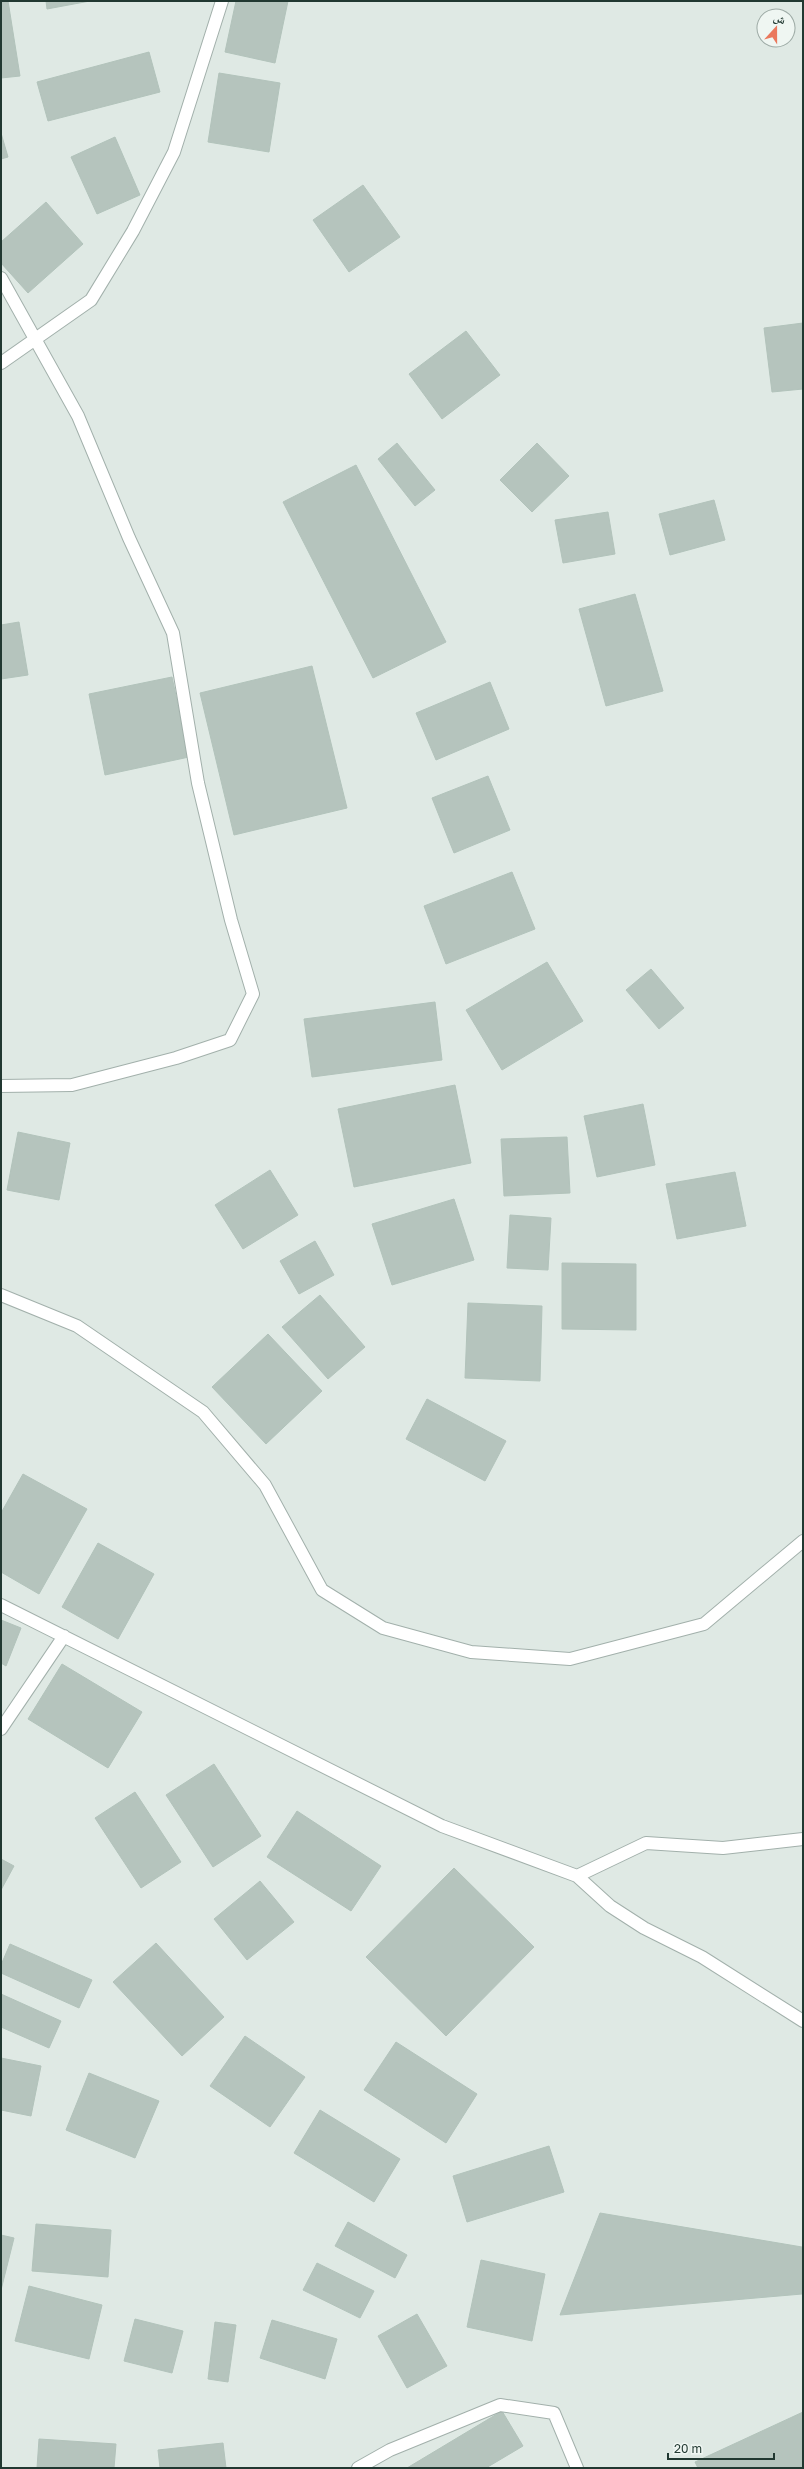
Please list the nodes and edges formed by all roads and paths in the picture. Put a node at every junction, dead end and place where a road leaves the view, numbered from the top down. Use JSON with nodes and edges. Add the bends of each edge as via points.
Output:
{"nodes":[{"id":1,"x":222,"y":1,"type":"edge"},
{"id":2,"x":1,"y":278,"type":"edge"},
{"id":3,"x":36,"y":339,"type":"junction"},
{"id":4,"x":1,"y":363,"type":"edge"},
{"id":5,"x":1,"y":1086,"type":"edge"},
{"id":6,"x":1,"y":1295,"type":"edge"},
{"id":7,"x":803,"y":1541,"type":"edge"},
{"id":8,"x":1,"y":1605,"type":"edge"},
{"id":9,"x":64,"y":1636,"type":"junction"},
{"id":10,"x":1,"y":1729,"type":"edge"},
{"id":11,"x":803,"y":1839,"type":"edge"},
{"id":12,"x":577,"y":1876,"type":"junction"},
{"id":13,"x":803,"y":2021,"type":"edge"},
{"id":14,"x":358,"y":2468,"type":"edge"},
{"id":15,"x":577,"y":2468,"type":"edge"}],
"edges":[{"from":1,"to":3,"type":"street","via":[[174,152],[133,232],[91,300]]},
{"from":2,"to":3,"type":"street"},
{"from":3,"to":4,"type":"street"},
{"from":3,"to":5,"type":"street","via":[[78,416],[173,634],[198,784],[231,920],[253,994],[230,1040],[176,1058],[72,1085]]},
{"from":6,"to":7,"type":"street","via":[[77,1326],[203,1412],[265,1485],[322,1590],[383,1628],[471,1652],[570,1659],[704,1624]]},
{"from":8,"to":9,"type":"street"},
{"from":9,"to":10,"type":"street"},
{"from":9,"to":12,"type":"street","via":[[442,1826]]},
{"from":11,"to":12,"type":"street","via":[[723,1848],[646,1843]]},
{"from":12,"to":13,"type":"street","via":[[610,1906],[644,1928],[702,1957]]},
{"from":14,"to":15,"type":"street","via":[[390,2450],[500,2405],[554,2413]]}]}
